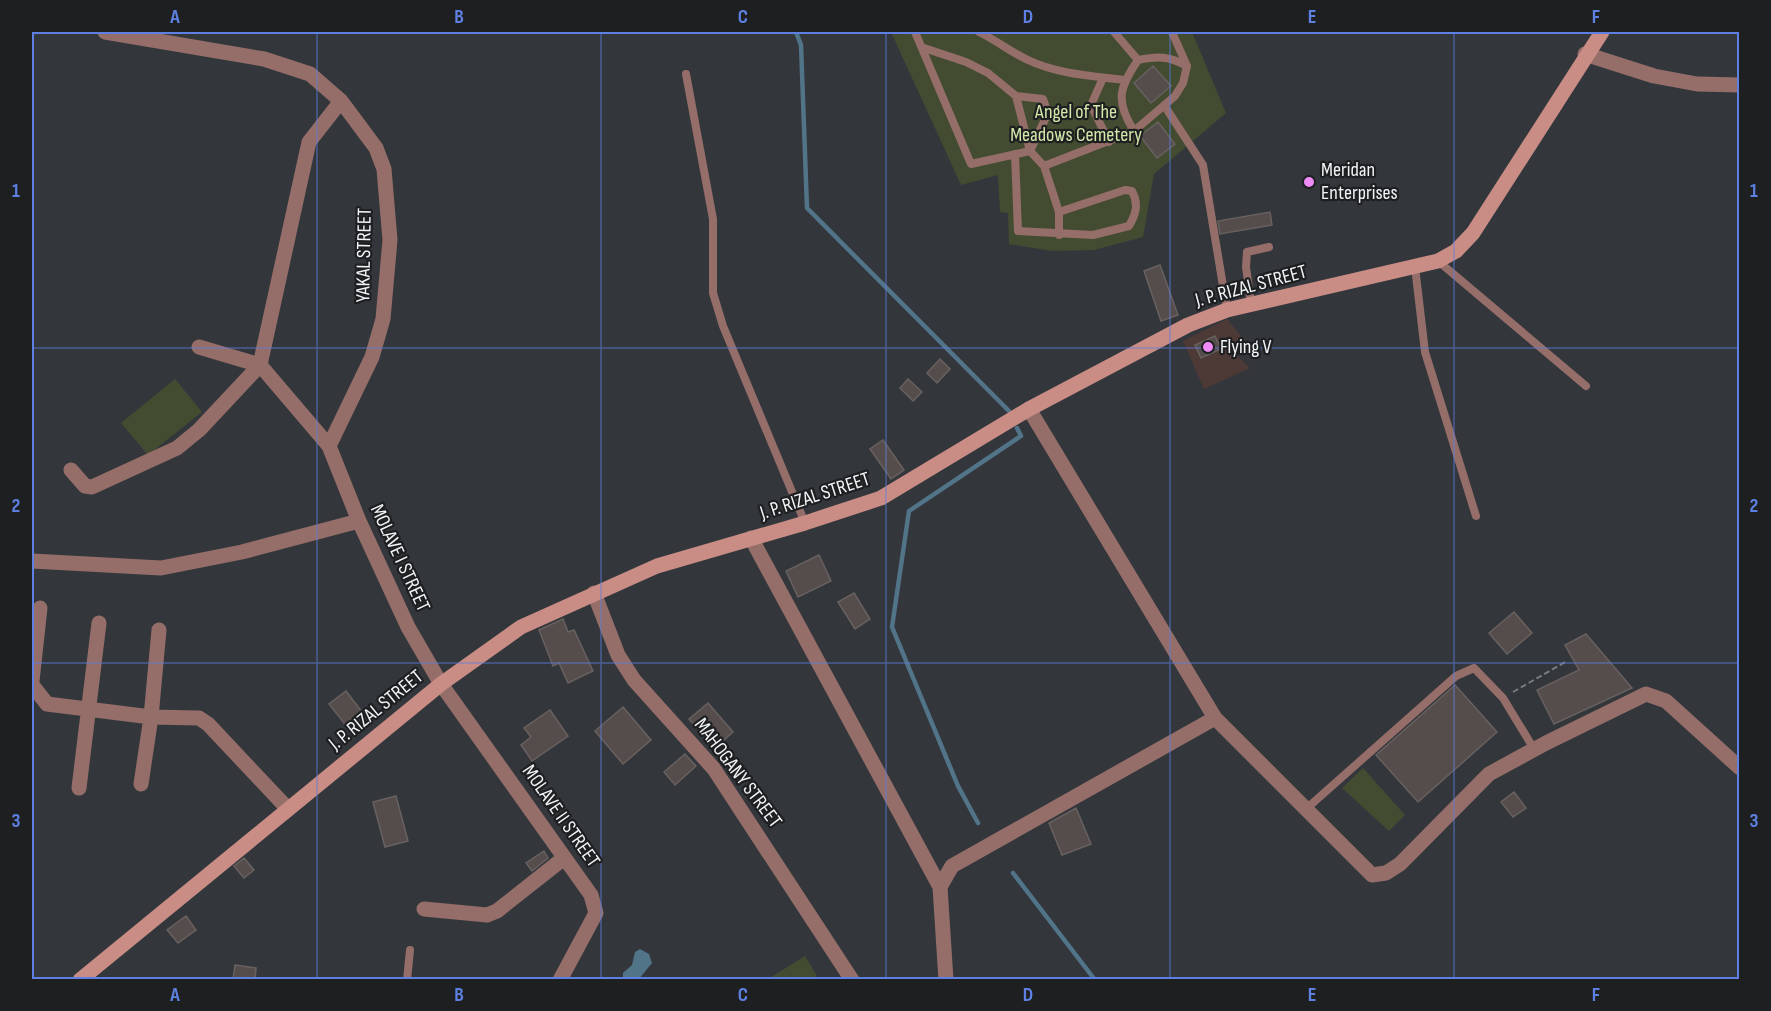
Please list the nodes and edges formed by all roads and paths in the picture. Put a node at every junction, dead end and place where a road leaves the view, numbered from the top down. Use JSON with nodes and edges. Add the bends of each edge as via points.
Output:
{"nodes":[{"id":1,"x":105,"y":32,"type":"edge"},
{"id":2,"x":915,"y":32,"type":"edge"},
{"id":3,"x":979,"y":32,"type":"edge"},
{"id":4,"x":1114,"y":32,"type":"edge"},
{"id":5,"x":1172,"y":32,"type":"edge"},
{"id":6,"x":1602,"y":32,"type":"edge"},
{"id":7,"x":924,"y":48,"type":"junction"},
{"id":8,"x":1585,"y":54,"type":"junction"},
{"id":9,"x":1138,"y":60,"type":"junction"},
{"id":10,"x":1187,"y":66,"type":"junction"},
{"id":11,"x":686,"y":74,"type":"dead end"},
{"id":12,"x":1103,"y":78,"type":"junction"},
{"id":13,"x":1125,"y":80,"type":"junction"},
{"id":14,"x":1740,"y":85,"type":"edge"},
{"id":15,"x":1016,"y":96,"type":"junction"},
{"id":16,"x":341,"y":101,"type":"junction"},
{"id":17,"x":1164,"y":105,"type":"junction"},
{"id":18,"x":1134,"y":131,"type":"junction"},
{"id":19,"x":1110,"y":142,"type":"junction"},
{"id":20,"x":1030,"y":151,"type":"junction"},
{"id":21,"x":1015,"y":154,"type":"junction"},
{"id":22,"x":1044,"y":166,"type":"junction"},
{"id":23,"x":1059,"y":212,"type":"junction"},
{"id":24,"x":1059,"y":235,"type":"junction"},
{"id":25,"x":1269,"y":247,"type":"dead end"},
{"id":26,"x":1438,"y":261,"type":"junction"},
{"id":27,"x":1415,"y":267,"type":"junction"},
{"id":28,"x":1251,"y":304,"type":"junction"},
{"id":29,"x":1227,"y":310,"type":"junction"},
{"id":30,"x":199,"y":347,"type":"dead end"},
{"id":31,"x":260,"y":365,"type":"junction"},
{"id":32,"x":1586,"y":386,"type":"dead end"},
{"id":33,"x":1029,"y":409,"type":"junction"},
{"id":34,"x":329,"y":446,"type":"junction"},
{"id":35,"x":71,"y":470,"type":"dead end"},
{"id":36,"x":1476,"y":516,"type":"dead end"},
{"id":37,"x":359,"y":521,"type":"junction"},
{"id":38,"x":806,"y":523,"type":"junction"},
{"id":39,"x":751,"y":538,"type":"junction"},
{"id":40,"x":32,"y":561,"type":"edge"},
{"id":41,"x":594,"y":592,"type":"junction"},
{"id":42,"x":40,"y":608,"type":"dead end"},
{"id":43,"x":99,"y":623,"type":"dead end"},
{"id":44,"x":159,"y":630,"type":"dead end"},
{"id":45,"x":1565,"y":662,"type":"dead end"},
{"id":46,"x":32,"y":683,"type":"edge"},
{"id":47,"x":441,"y":684,"type":"junction"},
{"id":48,"x":1503,"y":698,"type":"junction"},
{"id":49,"x":89,"y":708,"type":"junction"},
{"id":50,"x":151,"y":717,"type":"junction"},
{"id":51,"x":1215,"y":718,"type":"junction"},
{"id":52,"x":1533,"y":749,"type":"junction"},
{"id":53,"x":1740,"y":768,"type":"edge"},
{"id":54,"x":141,"y":784,"type":"dead end"},
{"id":55,"x":79,"y":788,"type":"dead end"},
{"id":56,"x":288,"y":809,"type":"junction"},
{"id":57,"x":1306,"y":809,"type":"junction"},
{"id":58,"x":564,"y":858,"type":"junction"},
{"id":59,"x":940,"y":887,"type":"junction"},
{"id":60,"x":424,"y":909,"type":"dead end"},
{"id":61,"x":410,"y":950,"type":"dead end"},
{"id":62,"x":80,"y":980,"type":"edge"},
{"id":63,"x":407,"y":980,"type":"edge"},
{"id":64,"x":560,"y":980,"type":"edge"},
{"id":65,"x":852,"y":980,"type":"edge"},
{"id":66,"x":946,"y":980,"type":"edge"}],
"edges":[{"from":1,"to":16,"type":"street","name":"YAKAL STREET","via":[[264,59],[310,74]]},
{"from":2,"to":7,"type":"lane"},
{"from":3,"to":12,"type":"lane","via":[[1027,60]]},
{"from":4,"to":9,"type":"lane"},
{"from":5,"to":10,"type":"lane"},
{"from":6,"to":8,"type":"main road","name":"J. P. RIZAL STREET"},
{"from":7,"to":15,"type":"lane","via":[[988,73]]},
{"from":7,"to":21,"type":"lane","via":[[971,164]]},
{"from":8,"to":14,"type":"street","via":[[1654,76],[1697,84]]},
{"from":8,"to":26,"type":"main road","name":"J. P. RIZAL STREET","via":[[1473,233],[1456,251]]},
{"from":9,"to":10,"type":"lane","via":[[1161,56]]},
{"from":9,"to":13,"type":"lane"},
{"from":10,"to":17,"type":"lane","via":[[1183,83]]},
{"from":11,"to":38,"type":"lane","via":[[713,219],[712,293]]},
{"from":12,"to":13,"type":"lane"},
{"from":12,"to":19,"type":"lane","via":[[1091,105]]},
{"from":13,"to":18,"type":"lane","via":[[1120,93],[1122,105]]},
{"from":15,"to":20,"type":"lane"},
{"from":15,"to":20,"type":"lane","via":[[1043,99],[1048,113]]},
{"from":16,"to":31,"type":"street","via":[[309,142]]},
{"from":16,"to":34,"type":"street","name":"YAKAL STREET","via":[[376,148],[384,169],[390,240],[383,319],[372,357]]},
{"from":17,"to":18,"type":"lane"},
{"from":17,"to":29,"type":"lane","via":[[1203,165]]},
{"from":18,"to":19,"type":"lane"},
{"from":19,"to":22,"type":"lane"},
{"from":20,"to":21,"type":"lane"},
{"from":20,"to":22,"type":"lane"},
{"from":21,"to":24,"type":"lane","via":[[1018,231]]},
{"from":22,"to":23,"type":"lane"},
{"from":23,"to":24,"type":"lane"},
{"from":23,"to":24,"type":"lane","via":[[1125,190],[1136,197],[1136,214],[1129,226],[1093,235]]},
{"from":25,"to":28,"type":"lane","via":[[1247,252]]},
{"from":26,"to":27,"type":"main road","name":"J. P. RIZAL STREET"},
{"from":26,"to":32,"type":"lane"},
{"from":27,"to":28,"type":"main road","name":"J. P. RIZAL STREET"},
{"from":27,"to":36,"type":"lane","via":[[1425,352]]},
{"from":28,"to":29,"type":"main road","name":"J. P. RIZAL STREET"},
{"from":29,"to":33,"type":"main road","name":"J. P. RIZAL STREET","via":[[1158,339]]},
{"from":30,"to":31,"type":"street"},
{"from":31,"to":34,"type":"street","name":"MOLAVE I STREET"},
{"from":31,"to":35,"type":"street","via":[[177,448],[92,487],[85,486]]},
{"from":33,"to":38,"type":"main road","name":"J. P. RIZAL STREET","via":[[881,498]]},
{"from":33,"to":51,"type":"street"},
{"from":34,"to":37,"type":"street","name":"MOLAVE I STREET"},
{"from":37,"to":40,"type":"street","via":[[242,552],[161,568]]},
{"from":37,"to":47,"type":"street","name":"MOLAVE I STREET","via":[[408,627]]},
{"from":38,"to":39,"type":"main road","name":"J. P. RIZAL STREET"},
{"from":39,"to":41,"type":"main road","name":"J. P. RIZAL STREET","via":[[657,566]]},
{"from":39,"to":59,"type":"street"},
{"from":41,"to":47,"type":"main road","name":"J. P. RIZAL STREET","via":[[521,627]]},
{"from":41,"to":65,"type":"street","name":"MAHOGANY STREET","via":[[618,655],[634,680],[714,770]]},
{"from":42,"to":46,"type":"street"},
{"from":43,"to":49,"type":"street"},
{"from":44,"to":50,"type":"street"},
{"from":45,"to":48,"type":"path"},
{"from":46,"to":49,"type":"street","via":[[47,704]]},
{"from":47,"to":56,"type":"main road","name":"J. P. RIZAL STREET"},
{"from":47,"to":58,"type":"street","name":"MOLAVE II STREET"},
{"from":48,"to":52,"type":"lane"},
{"from":48,"to":57,"type":"lane","via":[[1474,668],[1456,676]]},
{"from":49,"to":50,"type":"street"},
{"from":49,"to":55,"type":"street"},
{"from":50,"to":54,"type":"street"},
{"from":50,"to":56,"type":"street","via":[[199,718],[208,724]]},
{"from":51,"to":57,"type":"street"},
{"from":51,"to":59,"type":"street","via":[[952,866]]},
{"from":52,"to":53,"type":"street","via":[[1646,694],[1666,701]]},
{"from":52,"to":57,"type":"street","via":[[1490,774],[1400,864],[1386,873],[1372,875]]},
{"from":56,"to":62,"type":"main road","name":"J. P. RIZAL STREET"},
{"from":58,"to":60,"type":"street","via":[[487,915]]},
{"from":58,"to":64,"type":"street","name":"MOLAVE II STREET","via":[[591,895],[596,913]]},
{"from":59,"to":66,"type":"street"},
{"from":61,"to":63,"type":"lane"}]}
